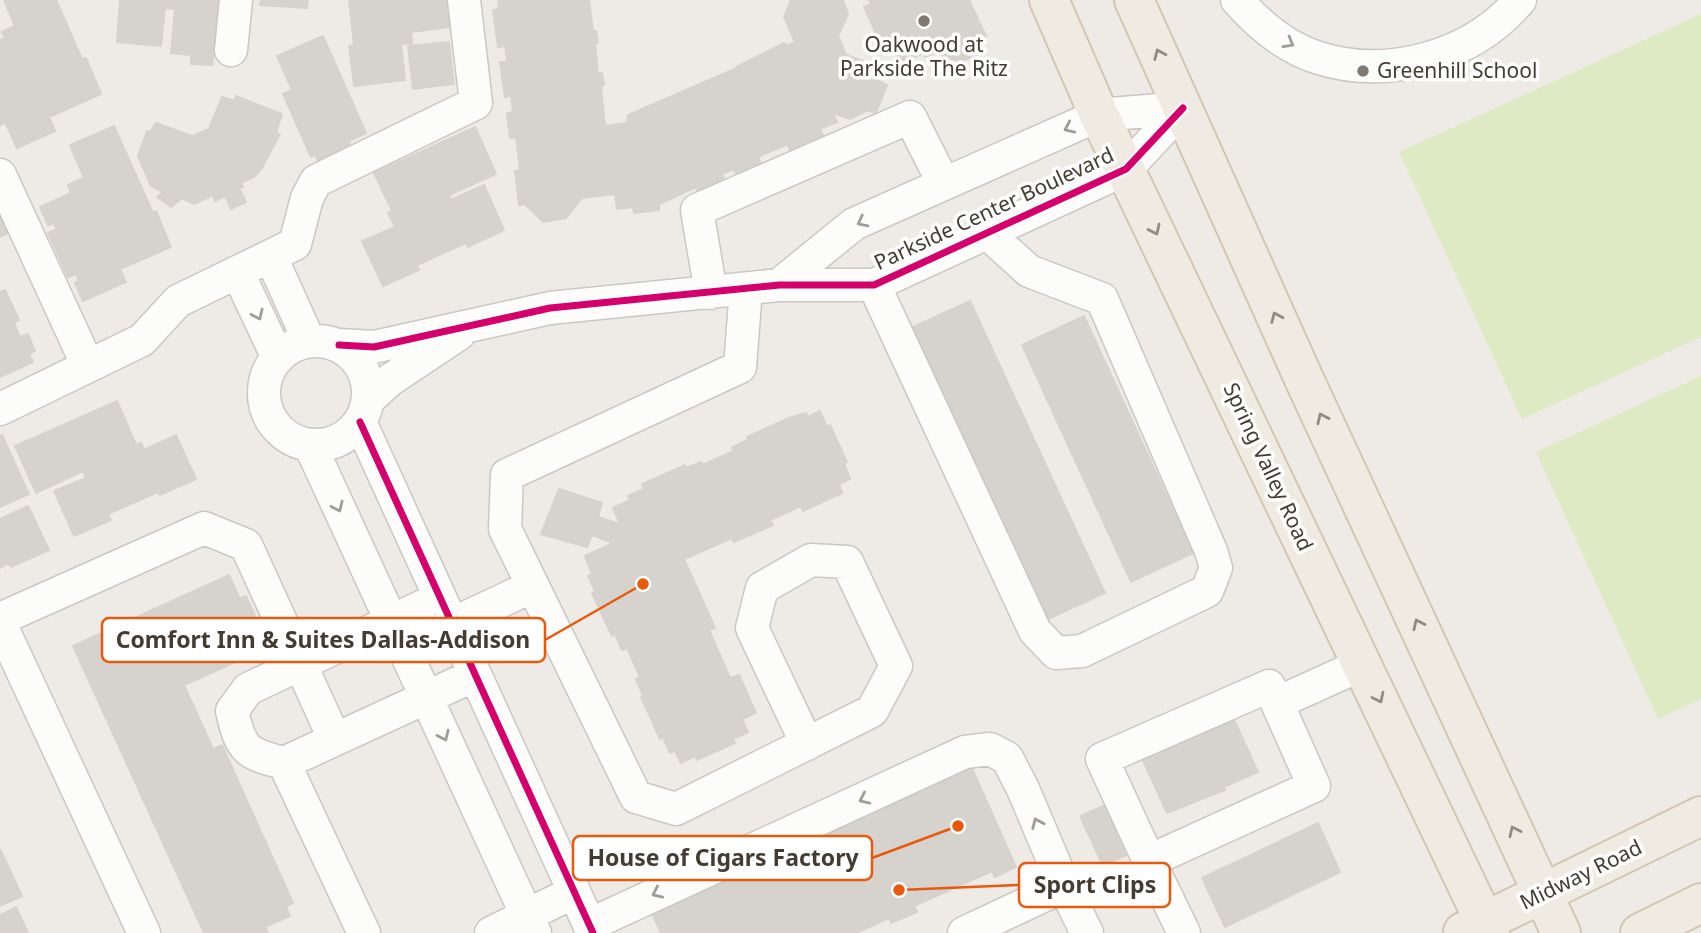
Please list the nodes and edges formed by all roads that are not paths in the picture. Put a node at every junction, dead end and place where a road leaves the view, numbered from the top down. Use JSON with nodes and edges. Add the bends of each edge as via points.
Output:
{"nodes":[{"id":1,"x":236,"y":0,"type":"edge"},
{"id":2,"x":464,"y":0,"type":"edge"},
{"id":3,"x":1049,"y":0,"type":"edge"},
{"id":4,"x":1134,"y":0,"type":"edge"},
{"id":5,"x":1237,"y":0,"type":"edge"},
{"id":6,"x":1520,"y":0,"type":"edge"},
{"id":7,"x":231,"y":50,"type":"dead end"},
{"id":8,"x":1183,"y":108,"type":"junction"},
{"id":9,"x":1099,"y":115,"type":"junction"},
{"id":10,"x":1126,"y":169,"type":"junction"},
{"id":11,"x":0,"y":175,"type":"edge"},
{"id":12,"x":944,"y":184,"type":"junction"},
{"id":13,"x":987,"y":233,"type":"junction"},
{"id":14,"x":271,"y":257,"type":"junction"},
{"id":15,"x":238,"y":273,"type":"junction"},
{"id":16,"x":779,"y":285,"type":"junction"},
{"id":17,"x":874,"y":285,"type":"junction"},
{"id":18,"x":746,"y":289,"type":"junction"},
{"id":19,"x":711,"y":293,"type":"junction"},
{"id":20,"x":468,"y":327,"type":"junction"},
{"id":21,"x":324,"y":343,"type":"junction"},
{"id":22,"x":278,"y":358,"type":"junction"},
{"id":23,"x":88,"y":366,"type":"junction"},
{"id":24,"x":0,"y":409,"type":"edge"},
{"id":25,"x":364,"y":411,"type":"junction"},
{"id":26,"x":310,"y":445,"type":"junction"},
{"id":27,"x":533,"y":586,"type":"junction"},
{"id":28,"x":446,"y":611,"type":"junction"},
{"id":29,"x":0,"y":621,"type":"edge"},
{"id":30,"x":391,"y":622,"type":"junction"},
{"id":31,"x":1363,"y":664,"type":"junction"},
{"id":32,"x":300,"y":665,"type":"junction"},
{"id":33,"x":475,"y":675,"type":"junction"},
{"id":34,"x":426,"y":697,"type":"junction"},
{"id":35,"x":1277,"y":703,"type":"junction"},
{"id":36,"x":334,"y":738,"type":"junction"},
{"id":37,"x":807,"y":744,"type":"junction"},
{"id":38,"x":285,"y":763,"type":"junction"},
{"id":39,"x":1701,"y":816,"type":"edge"},
{"id":40,"x":1149,"y":861,"type":"junction"},
{"id":41,"x":1064,"y":886,"type":"junction"},
{"id":42,"x":575,"y":892,"type":"junction"},
{"id":43,"x":1542,"y":893,"type":"junction"},
{"id":44,"x":1701,"y":903,"type":"edge"},
{"id":45,"x":531,"y":924,"type":"edge"},
{"id":46,"x":591,"y":929,"type":"edge"},
{"id":47,"x":1479,"y":929,"type":"edge"},
{"id":48,"x":144,"y":933,"type":"edge"},
{"id":49,"x":364,"y":933,"type":"edge"},
{"id":50,"x":491,"y":933,"type":"edge"},
{"id":51,"x":964,"y":933,"type":"edge"},
{"id":52,"x":1087,"y":933,"type":"edge"},
{"id":53,"x":1184,"y":933,"type":"edge"},
{"id":54,"x":1561,"y":933,"type":"edge"},
{"id":55,"x":1640,"y":933,"type":"edge"}],
"edges":[{"from":1,"to":7,"type":"street"},
{"from":2,"to":14,"type":"street","via":[[476,103],[316,181],[295,244]]},
{"from":3,"to":9,"type":"main road","name":"Spring Valley Road"},
{"from":8,"to":4,"type":"main road","one_way":true},
{"from":5,"to":6,"type":"street","one_way":true,"via":[[1268,31],[1316,58],[1381,66],[1406,64],[1453,49],[1496,23]]},
{"from":8,"to":9,"type":"street","name":"Parkside Center Boulevard"},
{"from":8,"to":10,"type":"street","name":"Parkside Center Boulevard"},
{"from":43,"to":8,"type":"main road","one_way":true},
{"from":9,"to":10,"type":"main road","name":"Spring Valley Road"},
{"from":9,"to":12,"type":"street","name":"Parkside Center Boulevard","one_way":true},
{"from":10,"to":13,"type":"street","name":"Parkside Center Boulevard"},
{"from":10,"to":31,"type":"main road","name":"Spring Valley Road","one_way":true},
{"from":11,"to":23,"type":"street"},
{"from":12,"to":16,"type":"street","name":"Parkside Center Boulevard","one_way":true,"via":[[854,225]]},
{"from":12,"to":19,"type":"street","via":[[910,117],[698,210]]},
{"from":13,"to":17,"type":"street","name":"Parkside Center Boulevard"},
{"from":13,"to":17,"type":"street","via":[[1029,271],[1102,299],[1211,551],[1216,568],[1207,591],[1082,651],[1056,653],[1035,632]]},
{"from":14,"to":15,"type":"street"},
{"from":14,"to":21,"type":"street"},
{"from":15,"to":22,"type":"street","one_way":true},
{"from":15,"to":23,"type":"street","via":[[177,301],[142,340]]},
{"from":16,"to":17,"type":"street","name":"Parkside Center Boulevard"},
{"from":16,"to":18,"type":"street","name":"Parkside Center Boulevard"},
{"from":18,"to":19,"type":"street","name":"Parkside Center Boulevard"},
{"from":18,"to":27,"type":"street","via":[[740,367],[507,475],[505,529]]},
{"from":19,"to":20,"type":"street","name":"Parkside Center Boulevard","via":[[550,308]]},
{"from":20,"to":21,"type":"street","name":"Parkside Center Boulevard","via":[[374,347]]},
{"from":20,"to":25,"type":"street","name":"Parkside Center Boulevard","via":[[390,380]]},
{"from":21,"to":22,"type":"street","via":[[294,345]]},
{"from":21,"to":25,"type":"street","via":[[351,354],[361,366],[368,382]]},
{"from":22,"to":26,"type":"street","via":[[264,388],[265,406],[285,436]]},
{"from":23,"to":24,"type":"street"},
{"from":25,"to":26,"type":"street","via":[[352,432],[337,442]]},
{"from":25,"to":28,"type":"street"},
{"from":26,"to":30,"type":"street","one_way":true},
{"from":27,"to":28,"type":"street"},
{"from":27,"to":37,"type":"street","via":[[636,797],[676,809]]},
{"from":28,"to":30,"type":"street"},
{"from":28,"to":33,"type":"street"},
{"from":29,"to":32,"type":"street","via":[[204,528],[246,545]]},
{"from":29,"to":48,"type":"street"},
{"from":30,"to":32,"type":"street"},
{"from":30,"to":34,"type":"street"},
{"from":31,"to":35,"type":"street"},
{"from":31,"to":47,"type":"main road","name":"Spring Valley Road","one_way":true},
{"from":32,"to":36,"type":"street"},
{"from":32,"to":38,"type":"street","via":[[248,689],[232,711],[238,738],[256,756]]},
{"from":33,"to":34,"type":"street"},
{"from":33,"to":42,"type":"street"},
{"from":34,"to":36,"type":"street"},
{"from":34,"to":45,"type":"street","one_way":true},
{"from":35,"to":40,"type":"street","via":[[1314,786]]},
{"from":35,"to":40,"type":"street","via":[[1269,686],[1102,759]]},
{"from":36,"to":38,"type":"street"},
{"from":37,"to":37,"type":"street","via":[[872,711],[896,666],[847,562],[811,560],[762,589],[752,628]]},
{"from":38,"to":49,"type":"street"},
{"from":39,"to":43,"type":"main road","name":"Midway Road"},
{"from":40,"to":53,"type":"street"},
{"from":41,"to":46,"type":"street","one_way":true,"via":[[1007,758],[990,749],[965,752]]},
{"from":41,"to":51,"type":"street"},
{"from":41,"to":52,"type":"street"},
{"from":42,"to":45,"type":"street"},
{"from":42,"to":46,"type":"street"},
{"from":43,"to":47,"type":"main road","name":"Midway Road"},
{"from":43,"to":54,"type":"main road"},
{"from":44,"to":55,"type":"main road"},
{"from":45,"to":50,"type":"street"}]}
